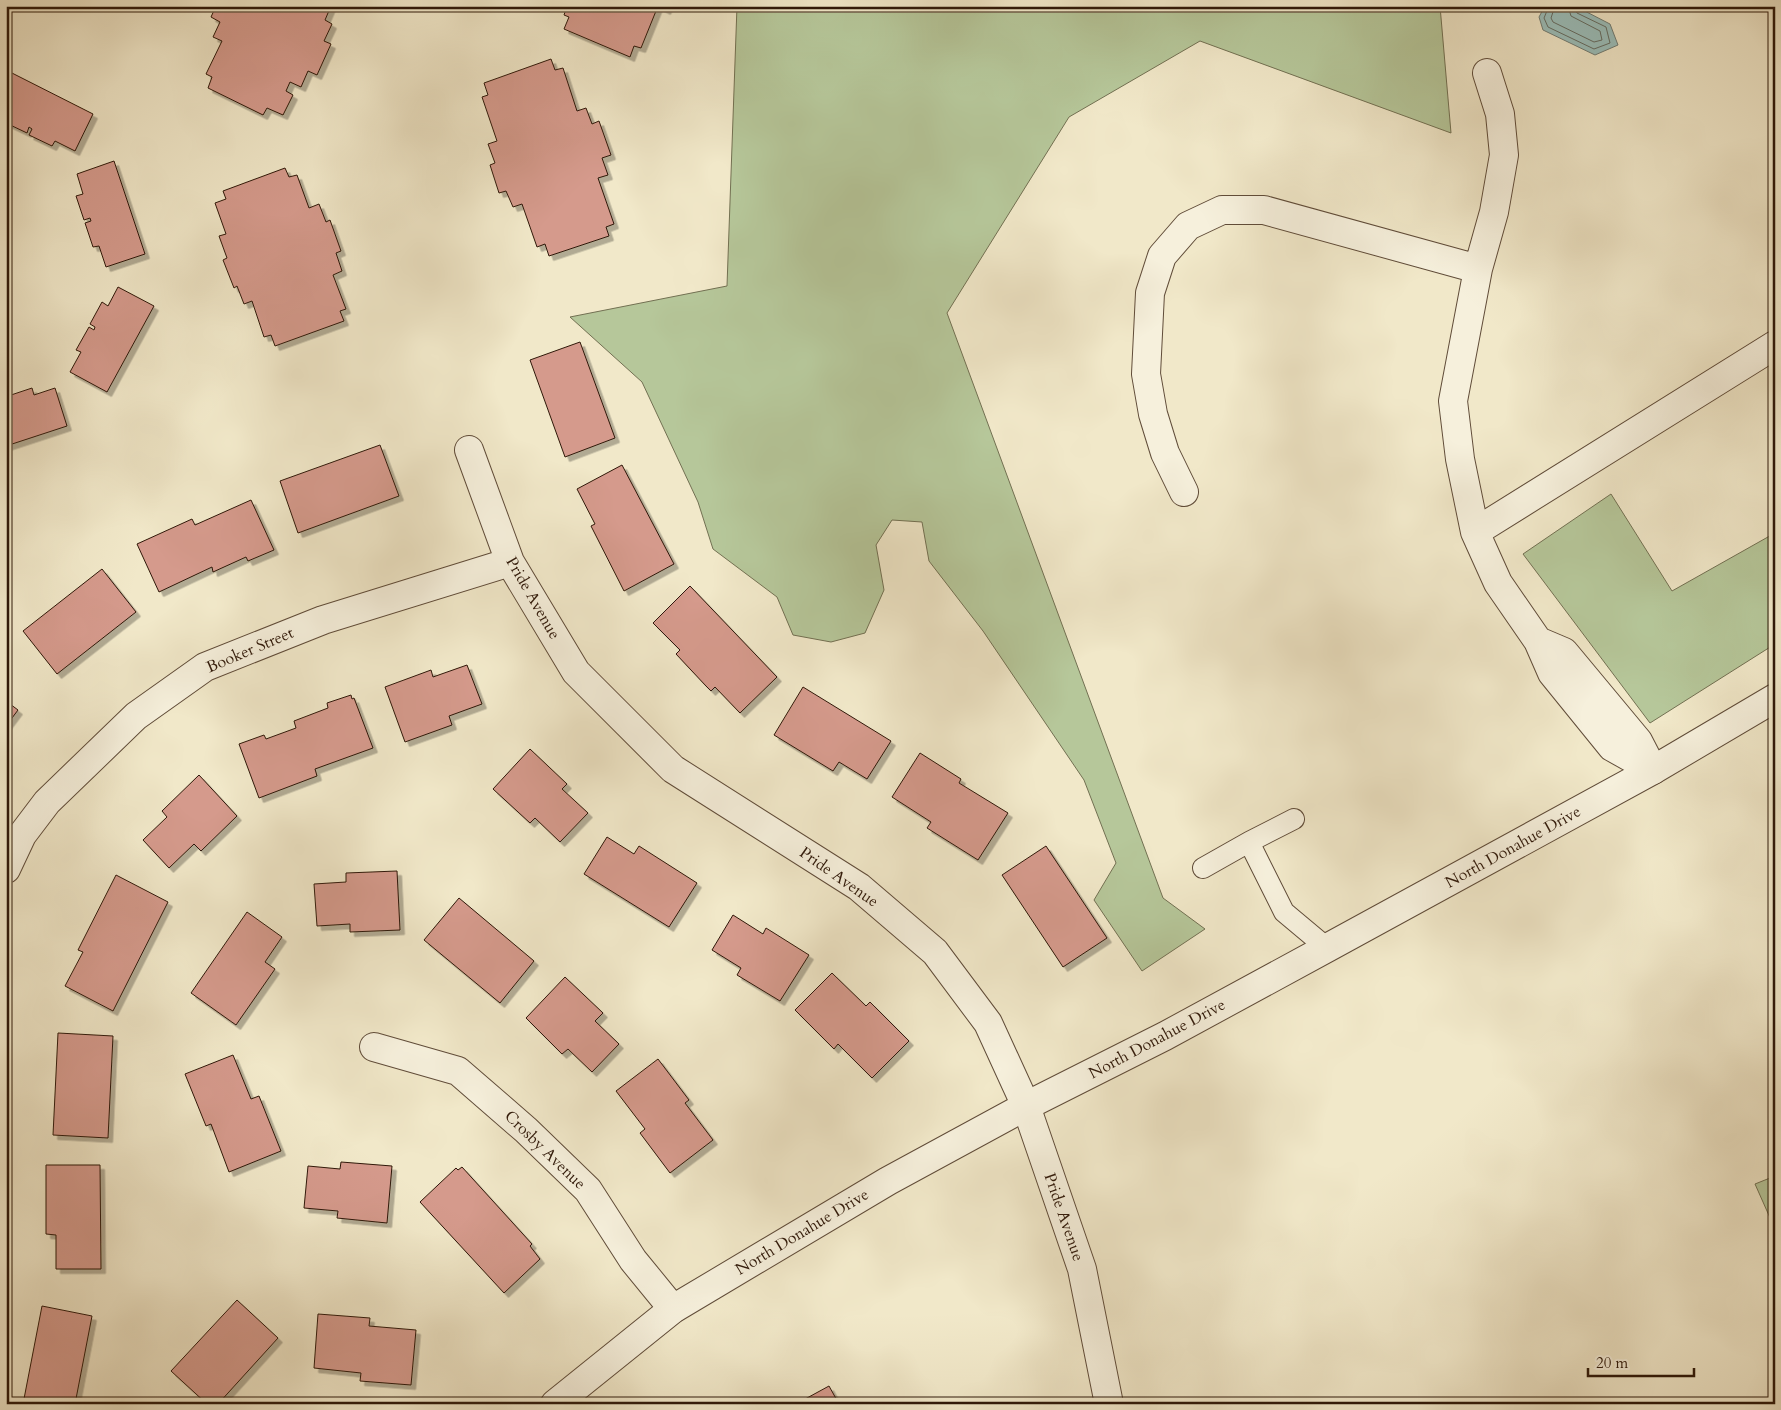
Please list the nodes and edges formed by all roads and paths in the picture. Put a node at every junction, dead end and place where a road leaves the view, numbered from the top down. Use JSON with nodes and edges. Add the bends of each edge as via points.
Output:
{"nodes":[{"id":1,"x":1487,"y":73,"type":"dead end"},
{"id":2,"x":1478,"y":269,"type":"junction"},
{"id":3,"x":1775,"y":345,"type":"edge"},
{"id":4,"x":469,"y":450,"type":"dead end"},
{"id":5,"x":1184,"y":492,"type":"dead end"},
{"id":6,"x":1475,"y":532,"type":"junction"},
{"id":7,"x":510,"y":562,"type":"junction"},
{"id":8,"x":1775,"y":698,"type":"edge"},
{"id":9,"x":1653,"y":770,"type":"junction"},
{"id":10,"x":1294,"y":820,"type":"dead end"},
{"id":11,"x":1248,"y":842,"type":"junction"},
{"id":12,"x":1203,"y":868,"type":"dead end"},
{"id":13,"x":6,"y":869,"type":"edge"},
{"id":14,"x":1328,"y":948,"type":"junction"},
{"id":15,"x":374,"y":1047,"type":"dead end"},
{"id":16,"x":1026,"y":1106,"type":"junction"},
{"id":17,"x":673,"y":1310,"type":"junction"},
{"id":18,"x":555,"y":1404,"type":"edge"},
{"id":19,"x":1109,"y":1404,"type":"edge"}],
"edges":[{"from":1,"to":2,"type":"street","via":[[1500,114],[1504,155],[1494,212]]},
{"from":2,"to":5,"type":"street","via":[[1264,210],[1222,210],[1188,226],[1162,256],[1150,292],[1146,374],[1153,414],[1165,453]]},
{"from":2,"to":6,"type":"street","via":[[1453,401],[1460,459]]},
{"from":3,"to":6,"type":"street"},
{"from":4,"to":7,"type":"street","name":"Pride Avenue"},
{"from":6,"to":9,"type":"street","via":[[1498,583],[1538,641],[1564,652],[1638,741]]},
{"from":7,"to":13,"type":"street","name":"Booker Street","via":[[323,620],[205,668],[136,716],[47,802],[22,835]]},
{"from":7,"to":16,"type":"street","name":"Pride Avenue","via":[[576,672],[673,769],[859,887],[935,952],[988,1023]]},
{"from":8,"to":9,"type":"street","name":"North Donahue Drive"},
{"from":9,"to":14,"type":"street","name":"North Donahue Drive"},
{"from":10,"to":11,"type":"lane"},
{"from":11,"to":12,"type":"lane"},
{"from":11,"to":14,"type":"lane","via":[[1284,912]]},
{"from":14,"to":16,"type":"street","name":"North Donahue Drive"},
{"from":15,"to":17,"type":"street","name":"Crosby Avenue","via":[[458,1071],[526,1130],[588,1190],[633,1260]]},
{"from":16,"to":17,"type":"street","name":"North Donahue Drive","via":[[888,1181]]},
{"from":16,"to":19,"type":"street","name":"Pride Avenue","via":[[1082,1269]]},
{"from":17,"to":18,"type":"street","name":"North Donahue Drive"}]}
